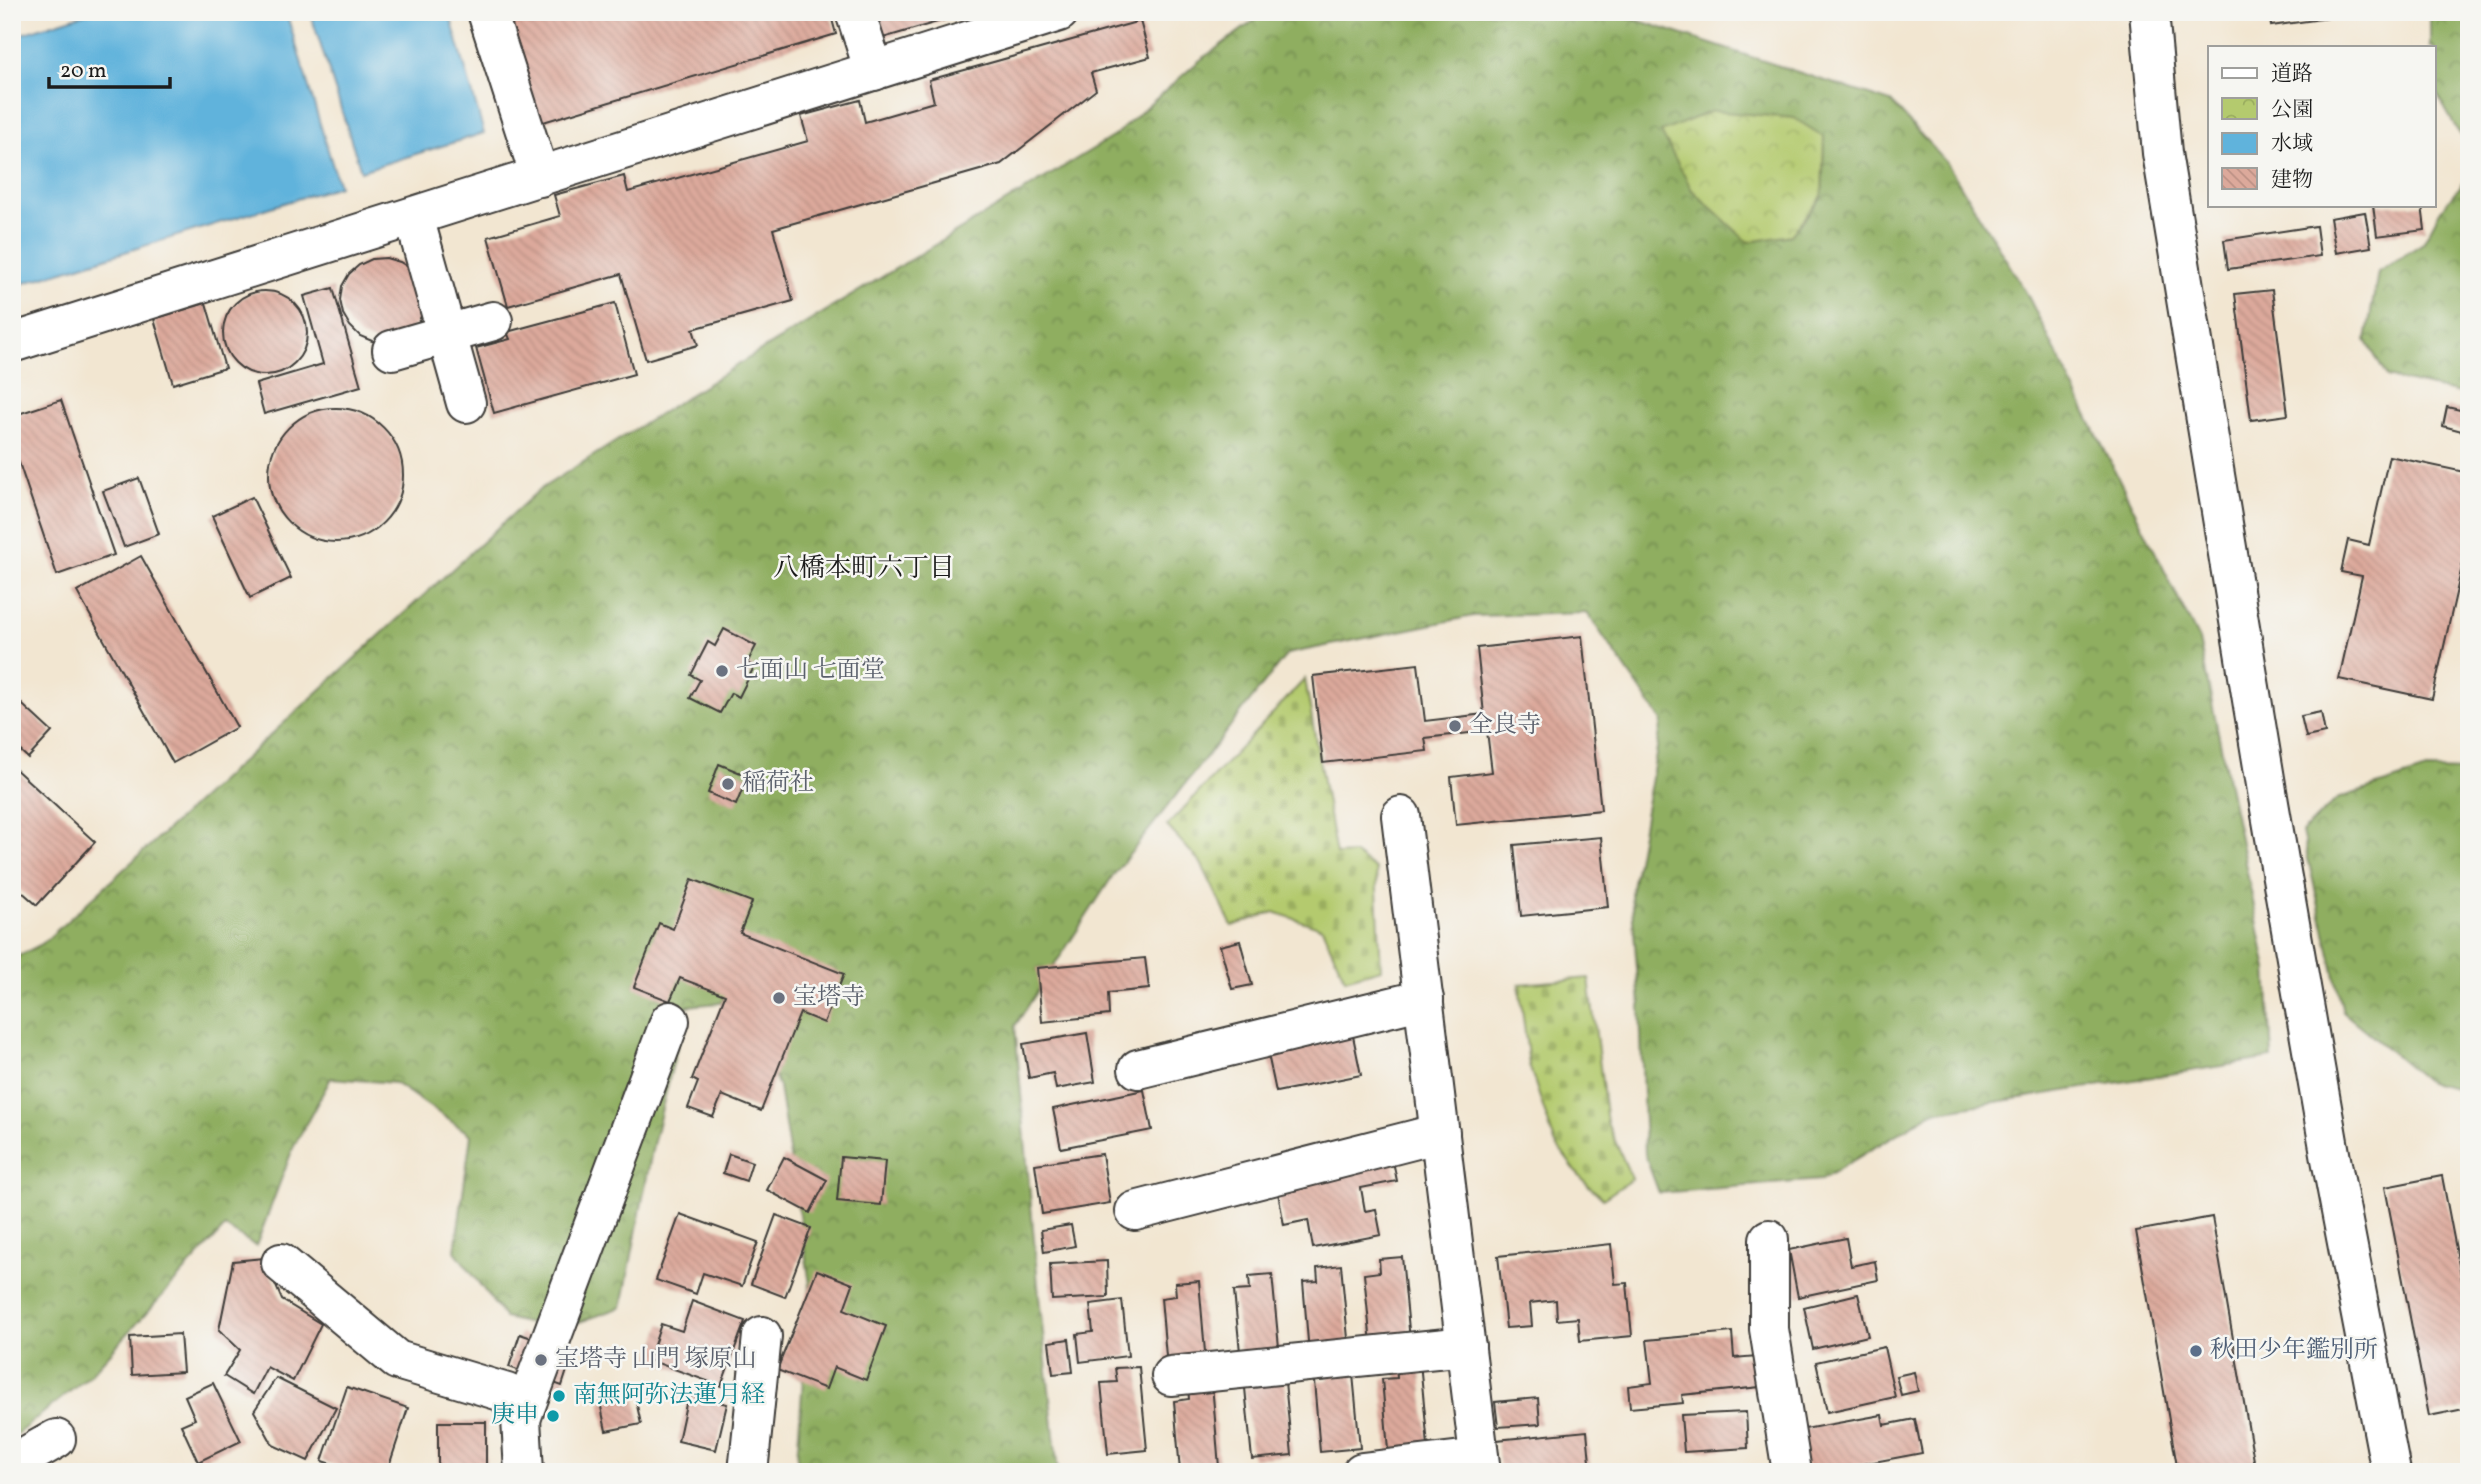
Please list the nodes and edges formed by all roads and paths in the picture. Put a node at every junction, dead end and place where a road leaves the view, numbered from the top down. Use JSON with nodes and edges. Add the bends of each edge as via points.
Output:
{"nodes":[{"id":1,"x":487,"y":12,"type":"edge"},
{"id":2,"x":855,"y":12,"type":"edge"},
{"id":3,"x":1059,"y":12,"type":"edge"},
{"id":4,"x":2150,"y":12,"type":"edge"},
{"id":5,"x":874,"y":71,"type":"junction"},
{"id":6,"x":540,"y":177,"type":"junction"},
{"id":7,"x":414,"y":217,"type":"junction"},
{"id":8,"x":493,"y":321,"type":"dead end"},
{"id":9,"x":448,"y":334,"type":"junction"},
{"id":10,"x":12,"y":344,"type":"edge"},
{"id":11,"x":392,"y":350,"type":"dead end"},
{"id":12,"x":466,"y":403,"type":"dead end"},
{"id":13,"x":1401,"y":816,"type":"dead end"},
{"id":14,"x":1424,"y":999,"type":"junction"},
{"id":15,"x":670,"y":1021,"type":"dead end"},
{"id":16,"x":1138,"y":1069,"type":"dead end"},
{"id":17,"x":1440,"y":1133,"type":"junction"},
{"id":18,"x":1135,"y":1212,"type":"dead end"},
{"id":19,"x":1769,"y":1239,"type":"dead end"},
{"id":20,"x":281,"y":1263,"type":"dead end"},
{"id":21,"x":762,"y":1336,"type":"dead end"},
{"id":22,"x":1466,"y":1346,"type":"junction"},
{"id":23,"x":1171,"y":1377,"type":"dead end"},
{"id":24,"x":521,"y":1419,"type":"junction"},
{"id":25,"x":56,"y":1439,"type":"dead end"},
{"id":26,"x":12,"y":1464,"type":"edge"},
{"id":27,"x":1480,"y":1465,"type":"edge"},
{"id":28,"x":524,"y":1472,"type":"edge"},
{"id":29,"x":748,"y":1472,"type":"edge"},
{"id":30,"x":1362,"y":1472,"type":"edge"},
{"id":31,"x":1792,"y":1472,"type":"edge"},
{"id":32,"x":2391,"y":1472,"type":"edge"}],
"edges":[{"from":1,"to":6,"type":"street"},
{"from":2,"to":5,"type":"street"},
{"from":3,"to":5,"type":"street"},
{"from":4,"to":32,"type":"street","via":[[2162,153],[2331,1159]]},
{"from":5,"to":6,"type":"street"},
{"from":6,"to":7,"type":"street"},
{"from":7,"to":9,"type":"street"},
{"from":7,"to":10,"type":"street"},
{"from":8,"to":9,"type":"street"},
{"from":9,"to":11,"type":"street"},
{"from":9,"to":12,"type":"street"},
{"from":13,"to":14,"type":"street"},
{"from":14,"to":16,"type":"street"},
{"from":14,"to":17,"type":"street"},
{"from":15,"to":24,"type":"street"},
{"from":17,"to":18,"type":"street"},
{"from":17,"to":22,"type":"street"},
{"from":19,"to":31,"type":"street","via":[[1769,1329]]},
{"from":20,"to":24,"type":"street","via":[[397,1360],[507,1393]]},
{"from":21,"to":29,"type":"street"},
{"from":22,"to":23,"type":"street"},
{"from":22,"to":27,"type":"street"},
{"from":24,"to":28,"type":"street"},
{"from":25,"to":26,"type":"street"},
{"from":27,"to":30,"type":"street"}]}
